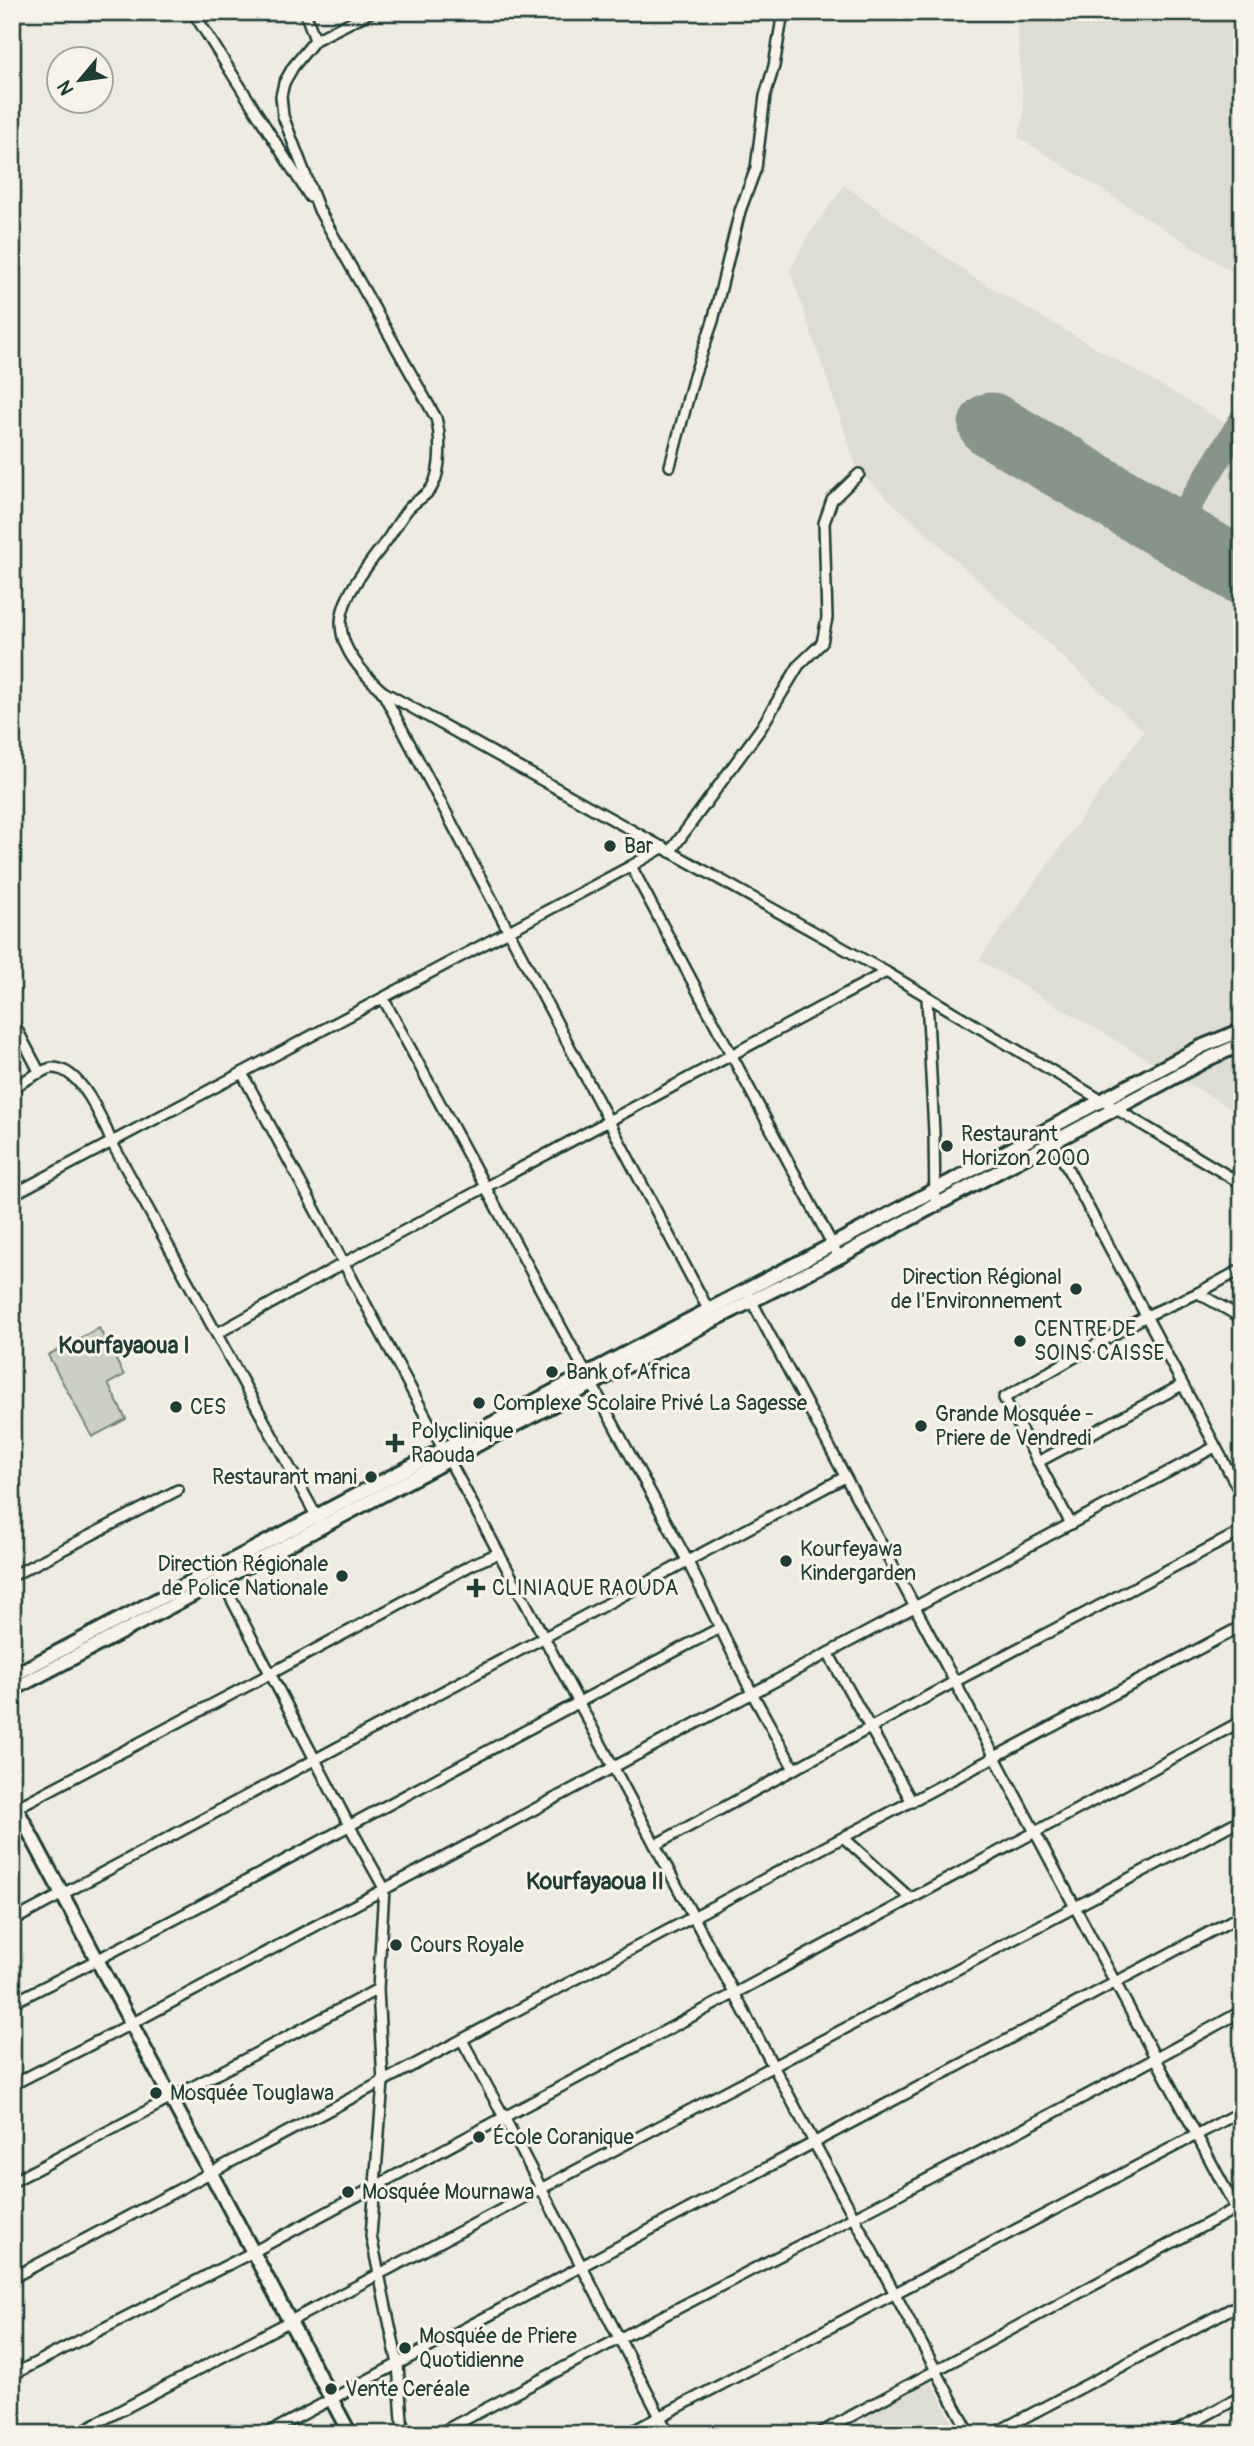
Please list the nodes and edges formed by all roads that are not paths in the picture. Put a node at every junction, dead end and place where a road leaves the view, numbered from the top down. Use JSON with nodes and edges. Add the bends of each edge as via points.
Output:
{"nodes":[{"id":1,"x":192,"y":12,"type":"edge"},
{"id":2,"x":305,"y":12,"type":"edge"},
{"id":3,"x":371,"y":12,"type":"edge"},
{"id":4,"x":783,"y":12,"type":"edge"},
{"id":5,"x":315,"y":40,"type":"junction"},
{"id":6,"x":319,"y":210,"type":"junction"},
{"id":7,"x":670,"y":466,"type":"dead end"},
{"id":8,"x":859,"y":474,"type":"dead end"},
{"id":9,"x":382,"y":691,"type":"junction"},
{"id":10,"x":667,"y":850,"type":"junction"},
{"id":11,"x":631,"y":866,"type":"junction"},
{"id":12,"x":509,"y":931,"type":"junction"},
{"id":13,"x":886,"y":972,"type":"junction"},
{"id":14,"x":383,"y":998,"type":"junction"},
{"id":15,"x":928,"y":998,"type":"junction"},
{"id":16,"x":12,"y":1020,"type":"edge"},
{"id":17,"x":1242,"y":1030,"type":"edge"},
{"id":18,"x":1242,"y":1044,"type":"edge"},
{"id":19,"x":730,"y":1055,"type":"junction"},
{"id":20,"x":40,"y":1073,"type":"junction"},
{"id":21,"x":242,"y":1073,"type":"junction"},
{"id":22,"x":12,"y":1088,"type":"edge"},
{"id":23,"x":1102,"y":1100,"type":"junction"},
{"id":24,"x":1116,"y":1108,"type":"junction"},
{"id":25,"x":609,"y":1121,"type":"junction"},
{"id":26,"x":1047,"y":1130,"type":"junction"},
{"id":27,"x":112,"y":1143,"type":"junction"},
{"id":28,"x":1053,"y":1143,"type":"junction"},
{"id":29,"x":1242,"y":1184,"type":"edge"},
{"id":30,"x":486,"y":1187,"type":"junction"},
{"id":31,"x":934,"y":1189,"type":"junction"},
{"id":32,"x":12,"y":1195,"type":"edge"},
{"id":33,"x":934,"y":1205,"type":"junction"},
{"id":34,"x":832,"y":1245,"type":"junction"},
{"id":35,"x":839,"y":1257,"type":"junction"},
{"id":36,"x":344,"y":1263,"type":"junction"},
{"id":37,"x":1242,"y":1269,"type":"edge"},
{"id":38,"x":745,"y":1289,"type":"junction"},
{"id":39,"x":1198,"y":1293,"type":"junction"},
{"id":40,"x":752,"y":1302,"type":"junction"},
{"id":41,"x":711,"y":1315,"type":"junction"},
{"id":42,"x":1146,"y":1316,"type":"junction"},
{"id":43,"x":1242,"y":1318,"type":"edge"},
{"id":44,"x":218,"y":1333,"type":"junction"},
{"id":45,"x":588,"y":1380,"type":"junction"},
{"id":46,"x":1182,"y":1385,"type":"junction"},
{"id":47,"x":1215,"y":1447,"type":"junction"},
{"id":48,"x":446,"y":1454,"type":"junction"},
{"id":49,"x":1038,"y":1462,"type":"junction"},
{"id":50,"x":845,"y":1477,"type":"junction"},
{"id":51,"x":178,"y":1490,"type":"dead end"},
{"id":52,"x":1242,"y":1496,"type":"edge"},
{"id":53,"x":319,"y":1521,"type":"junction"},
{"id":54,"x":1070,"y":1524,"type":"junction"},
{"id":55,"x":1242,"y":1531,"type":"edge"},
{"id":56,"x":499,"y":1553,"type":"junction"},
{"id":57,"x":687,"y":1560,"type":"junction"},
{"id":58,"x":218,"y":1575,"type":"junction"},
{"id":59,"x":12,"y":1576,"type":"edge"},
{"id":60,"x":914,"y":1607,"type":"junction"},
{"id":61,"x":1242,"y":1626,"type":"edge"},
{"id":62,"x":720,"y":1628,"type":"junction"},
{"id":63,"x":544,"y":1637,"type":"junction"},
{"id":64,"x":828,"y":1653,"type":"junction"},
{"id":65,"x":271,"y":1674,"type":"junction"},
{"id":66,"x":12,"y":1676,"type":"edge"},
{"id":67,"x":954,"y":1682,"type":"junction"},
{"id":68,"x":12,"y":1690,"type":"edge"},
{"id":69,"x":752,"y":1693,"type":"junction"},
{"id":70,"x":578,"y":1701,"type":"junction"},
{"id":71,"x":1242,"y":1721,"type":"edge"},
{"id":72,"x":869,"y":1728,"type":"junction"},
{"id":73,"x":994,"y":1758,"type":"junction"},
{"id":74,"x":315,"y":1760,"type":"junction"},
{"id":75,"x":613,"y":1767,"type":"junction"},
{"id":76,"x":793,"y":1769,"type":"junction"},
{"id":77,"x":912,"y":1802,"type":"junction"},
{"id":78,"x":14,"y":1806,"type":"edge"},
{"id":79,"x":1242,"y":1819,"type":"edge"},
{"id":80,"x":349,"y":1825,"type":"junction"},
{"id":81,"x":1034,"y":1833,"type":"junction"},
{"id":82,"x":844,"y":1838,"type":"junction"},
{"id":83,"x":654,"y":1844,"type":"junction"},
{"id":84,"x":384,"y":1888,"type":"junction"},
{"id":85,"x":63,"y":1896,"type":"junction"},
{"id":86,"x":911,"y":1899,"type":"junction"},
{"id":87,"x":1073,"y":1906,"type":"junction"},
{"id":88,"x":1242,"y":1915,"type":"edge"},
{"id":89,"x":694,"y":1917,"type":"junction"},
{"id":90,"x":12,"y":1921,"type":"edge"},
{"id":91,"x":98,"y":1960,"type":"junction"},
{"id":92,"x":1114,"y":1983,"type":"junction"},
{"id":93,"x":378,"y":1989,"type":"junction"},
{"id":94,"x":734,"y":1994,"type":"junction"},
{"id":95,"x":12,"y":2003,"type":"edge"},
{"id":96,"x":1242,"y":2011,"type":"edge"},
{"id":97,"x":131,"y":2024,"type":"junction"},
{"id":98,"x":462,"y":2040,"type":"junction"},
{"id":99,"x":1155,"y":2059,"type":"junction"},
{"id":100,"x":772,"y":2065,"type":"junction"},
{"id":101,"x":383,"y":2082,"type":"junction"},
{"id":102,"x":12,"y":2085,"type":"edge"},
{"id":103,"x":171,"y":2099,"type":"junction"},
{"id":104,"x":1242,"y":2110,"type":"edge"},
{"id":105,"x":504,"y":2117,"type":"junction"},
{"id":106,"x":1195,"y":2135,"type":"junction"},
{"id":107,"x":814,"y":2143,"type":"junction"},
{"id":108,"x":211,"y":2173,"type":"junction"},
{"id":109,"x":12,"y":2182,"type":"edge"},
{"id":110,"x":374,"y":2187,"type":"junction"},
{"id":111,"x":541,"y":2188,"type":"junction"},
{"id":112,"x":1239,"y":2207,"type":"edge"},
{"id":113,"x":854,"y":2218,"type":"junction"},
{"id":114,"x":1242,"y":2220,"type":"edge"},
{"id":115,"x":253,"y":2252,"type":"junction"},
{"id":116,"x":581,"y":2266,"type":"junction"},
{"id":117,"x":377,"y":2274,"type":"junction"},
{"id":118,"x":12,"y":2278,"type":"edge"},
{"id":119,"x":894,"y":2293,"type":"junction"},
{"id":120,"x":1242,"y":2303,"type":"edge"},
{"id":121,"x":290,"y":2320,"type":"junction"},
{"id":122,"x":618,"y":2337,"type":"junction"},
{"id":123,"x":398,"y":2364,"type":"junction"},
{"id":124,"x":936,"y":2371,"type":"junction"},
{"id":125,"x":12,"y":2375,"type":"edge"},
{"id":126,"x":1242,"y":2396,"type":"edge"},
{"id":127,"x":331,"y":2399,"type":"junction"},
{"id":128,"x":660,"y":2416,"type":"junction"},
{"id":129,"x":79,"y":2433,"type":"edge"},
{"id":130,"x":266,"y":2434,"type":"edge"},
{"id":131,"x":350,"y":2434,"type":"edge"},
{"id":132,"x":403,"y":2434,"type":"edge"},
{"id":133,"x":438,"y":2434,"type":"edge"},
{"id":134,"x":627,"y":2434,"type":"edge"},
{"id":135,"x":669,"y":2434,"type":"edge"},
{"id":136,"x":818,"y":2434,"type":"edge"},
{"id":137,"x":970,"y":2434,"type":"edge"},
{"id":138,"x":993,"y":2434,"type":"edge"},
{"id":139,"x":1171,"y":2434,"type":"edge"}],
"edges":[{"from":1,"to":6,"type":"street"},
{"from":2,"to":5,"type":"street"},
{"from":3,"to":5,"type":"street"},
{"from":4,"to":7,"type":"street","via":[[756,168]]},
{"from":5,"to":6,"type":"street","via":[[293,67],[281,96],[283,116]]},
{"from":6,"to":9,"type":"street","via":[[430,407],[440,433],[432,487],[410,507],[342,607],[341,633],[349,655]]},
{"from":8,"to":10,"type":"street","via":[[832,500],[824,523],[827,618],[822,643],[799,665],[761,728]]},
{"from":9,"to":10,"type":"street"},
{"from":9,"to":12,"type":"street"},
{"from":10,"to":11,"type":"street"},
{"from":10,"to":13,"type":"street"},
{"from":11,"to":12,"type":"street"},
{"from":11,"to":19,"type":"street"},
{"from":12,"to":14,"type":"street"},
{"from":12,"to":25,"type":"street"},
{"from":13,"to":15,"type":"street"},
{"from":13,"to":19,"type":"street"},
{"from":14,"to":21,"type":"street"},
{"from":14,"to":30,"type":"street"},
{"from":15,"to":23,"type":"street"},
{"from":15,"to":31,"type":"street"},
{"from":16,"to":20,"type":"street"},
{"from":17,"to":23,"type":"street"},
{"from":18,"to":24,"type":"street"},
{"from":19,"to":25,"type":"street"},
{"from":19,"to":34,"type":"street"},
{"from":20,"to":22,"type":"street"},
{"from":20,"to":27,"type":"street","via":[[50,1068],[63,1070],[78,1082],[97,1108]]},
{"from":21,"to":27,"type":"street"},
{"from":21,"to":36,"type":"street"},
{"from":23,"to":24,"type":"street"},
{"from":23,"to":26,"type":"street"},
{"from":24,"to":28,"type":"street"},
{"from":24,"to":29,"type":"street"},
{"from":25,"to":30,"type":"street"},
{"from":25,"to":41,"type":"street"},
{"from":26,"to":28,"type":"street"},
{"from":26,"to":31,"type":"street"},
{"from":27,"to":32,"type":"street"},
{"from":27,"to":44,"type":"street"},
{"from":28,"to":33,"type":"street"},
{"from":28,"to":42,"type":"street"},
{"from":30,"to":36,"type":"street"},
{"from":30,"to":45,"type":"street"},
{"from":31,"to":33,"type":"street"},
{"from":31,"to":34,"type":"street"},
{"from":33,"to":35,"type":"street"},
{"from":34,"to":35,"type":"street"},
{"from":34,"to":38,"type":"street"},
{"from":35,"to":40,"type":"street"},
{"from":36,"to":44,"type":"street"},
{"from":36,"to":48,"type":"street"},
{"from":37,"to":39,"type":"street"},
{"from":38,"to":40,"type":"street"},
{"from":38,"to":41,"type":"street"},
{"from":39,"to":42,"type":"street"},
{"from":39,"to":43,"type":"street"},
{"from":40,"to":41,"type":"street"},
{"from":40,"to":50,"type":"street"},
{"from":41,"to":45,"type":"street"},
{"from":42,"to":46,"type":"street"},
{"from":42,"to":49,"type":"street","via":[[1004,1398]]},
{"from":44,"to":53,"type":"street"},
{"from":45,"to":48,"type":"street"},
{"from":45,"to":57,"type":"street"},
{"from":46,"to":47,"type":"street"},
{"from":46,"to":49,"type":"street"},
{"from":47,"to":52,"type":"street"},
{"from":47,"to":54,"type":"street"},
{"from":48,"to":53,"type":"street"},
{"from":48,"to":56,"type":"street"},
{"from":49,"to":54,"type":"street"},
{"from":50,"to":57,"type":"street"},
{"from":50,"to":60,"type":"street"},
{"from":51,"to":59,"type":"street"},
{"from":53,"to":58,"type":"street"},
{"from":54,"to":60,"type":"street"},
{"from":55,"to":67,"type":"street"},
{"from":56,"to":63,"type":"street"},
{"from":56,"to":65,"type":"street"},
{"from":57,"to":62,"type":"street"},
{"from":57,"to":63,"type":"street"},
{"from":58,"to":65,"type":"street"},
{"from":58,"to":66,"type":"street"},
{"from":58,"to":68,"type":"street"},
{"from":60,"to":64,"type":"street"},
{"from":60,"to":67,"type":"street"},
{"from":61,"to":73,"type":"street"},
{"from":62,"to":69,"type":"street"},
{"from":62,"to":70,"type":"street"},
{"from":63,"to":70,"type":"street"},
{"from":63,"to":74,"type":"street"},
{"from":64,"to":69,"type":"street"},
{"from":64,"to":72,"type":"street"},
{"from":65,"to":74,"type":"street"},
{"from":65,"to":78,"type":"street"},
{"from":67,"to":72,"type":"street"},
{"from":67,"to":73,"type":"street"},
{"from":69,"to":75,"type":"street"},
{"from":69,"to":76,"type":"street"},
{"from":70,"to":75,"type":"street"},
{"from":70,"to":80,"type":"street"},
{"from":71,"to":81,"type":"street"},
{"from":72,"to":76,"type":"street"},
{"from":72,"to":77,"type":"street"},
{"from":73,"to":77,"type":"street"},
{"from":73,"to":81,"type":"street"},
{"from":74,"to":80,"type":"street"},
{"from":74,"to":85,"type":"street"},
{"from":75,"to":83,"type":"street"},
{"from":75,"to":84,"type":"street"},
{"from":76,"to":83,"type":"street"},
{"from":77,"to":82,"type":"street"},
{"from":78,"to":85,"type":"street"},
{"from":79,"to":87,"type":"street"},
{"from":80,"to":84,"type":"street"},
{"from":80,"to":91,"type":"street"},
{"from":81,"to":86,"type":"street"},
{"from":81,"to":87,"type":"street"},
{"from":82,"to":86,"type":"street"},
{"from":82,"to":89,"type":"street"},
{"from":83,"to":89,"type":"street"},
{"from":84,"to":93,"type":"street"},
{"from":84,"to":97,"type":"street"},
{"from":85,"to":90,"type":"street"},
{"from":85,"to":91,"type":"street"},
{"from":86,"to":94,"type":"street"},
{"from":87,"to":92,"type":"street"},
{"from":87,"to":100,"type":"street"},
{"from":88,"to":92,"type":"street"},
{"from":89,"to":94,"type":"street"},
{"from":89,"to":98,"type":"street"},
{"from":91,"to":95,"type":"street"},
{"from":91,"to":97,"type":"street"},
{"from":92,"to":99,"type":"street"},
{"from":92,"to":107,"type":"street"},
{"from":93,"to":101,"type":"street"},
{"from":93,"to":103,"type":"street"},
{"from":94,"to":100,"type":"street"},
{"from":94,"to":105,"type":"street"},
{"from":96,"to":99,"type":"street"},
{"from":97,"to":102,"type":"street"},
{"from":97,"to":103,"type":"street"},
{"from":98,"to":101,"type":"street"},
{"from":98,"to":105,"type":"street"},
{"from":99,"to":106,"type":"street"},
{"from":99,"to":113,"type":"street"},
{"from":100,"to":107,"type":"street"},
{"from":100,"to":111,"type":"street"},
{"from":101,"to":108,"type":"street"},
{"from":101,"to":110,"type":"street"},
{"from":103,"to":108,"type":"street"},
{"from":103,"to":109,"type":"street"},
{"from":104,"to":106,"type":"street"},
{"from":105,"to":110,"type":"street"},
{"from":105,"to":111,"type":"street"},
{"from":106,"to":112,"type":"street"},
{"from":106,"to":119,"type":"street"},
{"from":107,"to":113,"type":"street"},
{"from":107,"to":116,"type":"street"},
{"from":108,"to":115,"type":"street"},
{"from":108,"to":118,"type":"street"},
{"from":110,"to":115,"type":"street"},
{"from":110,"to":117,"type":"street","via":[[371,2236]]},
{"from":111,"to":116,"type":"street"},
{"from":111,"to":117,"type":"street"},
{"from":112,"to":114,"type":"street"},
{"from":112,"to":124,"type":"street"},
{"from":113,"to":119,"type":"street"},
{"from":113,"to":122,"type":"street"},
{"from":115,"to":121,"type":"street"},
{"from":115,"to":125,"type":"street"},
{"from":116,"to":122,"type":"street"},
{"from":116,"to":123,"type":"street"},
{"from":117,"to":121,"type":"street"},
{"from":117,"to":123,"type":"street"},
{"from":119,"to":124,"type":"street"},
{"from":119,"to":128,"type":"street"},
{"from":120,"to":138,"type":"street"},
{"from":121,"to":127,"type":"street"},
{"from":121,"to":129,"type":"street"},
{"from":122,"to":128,"type":"street"},
{"from":122,"to":133,"type":"street"},
{"from":123,"to":127,"type":"street"},
{"from":123,"to":132,"type":"street"},
{"from":124,"to":136,"type":"street"},
{"from":124,"to":137,"type":"street"},
{"from":126,"to":139,"type":"street"},
{"from":127,"to":130,"type":"street"},
{"from":127,"to":131,"type":"street"},
{"from":128,"to":134,"type":"street"},
{"from":128,"to":135,"type":"street"}]}
